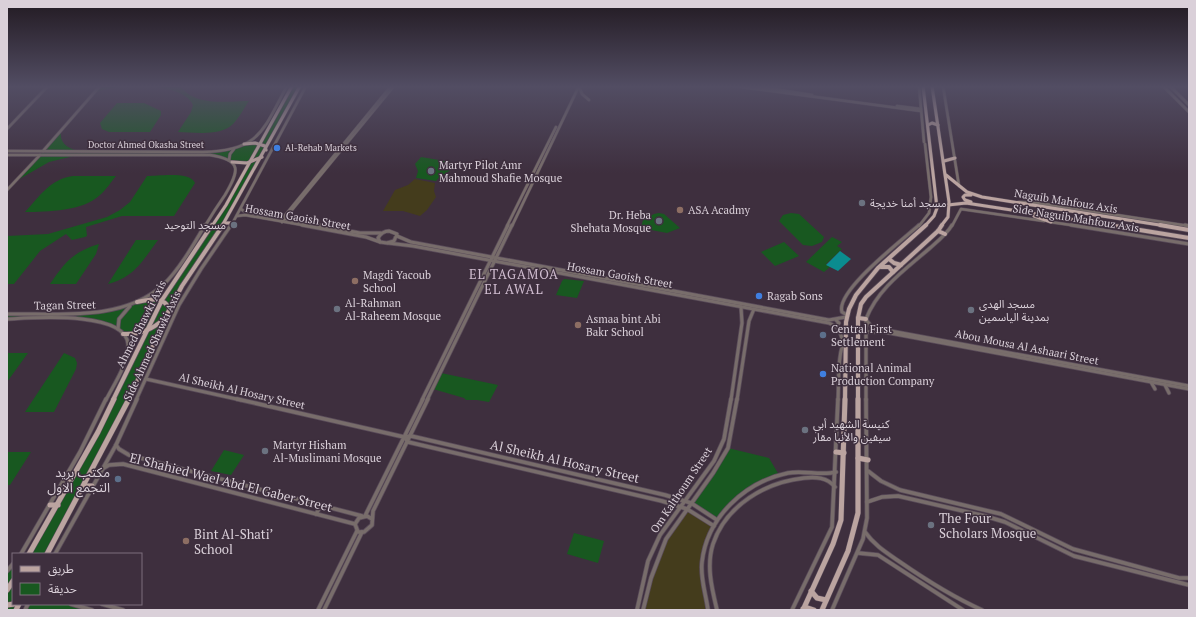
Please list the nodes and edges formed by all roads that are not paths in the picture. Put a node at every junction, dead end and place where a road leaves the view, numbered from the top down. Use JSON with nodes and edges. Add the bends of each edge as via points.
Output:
{"nodes":[{"id":1,"x":21,"y":115,"type":"edge"},
{"id":2,"x":75,"y":115,"type":"edge"},
{"id":3,"x":271,"y":115,"type":"edge"},
{"id":4,"x":276,"y":115,"type":"edge"},
{"id":5,"x":285,"y":115,"type":"edge"},
{"id":6,"x":291,"y":115,"type":"edge"},
{"id":7,"x":369,"y":115,"type":"edge"},
{"id":8,"x":564,"y":115,"type":"edge"},
{"id":9,"x":922,"y":115,"type":"edge"},
{"id":10,"x":948,"y":115,"type":"edge"},
{"id":11,"x":927,"y":117,"type":"joint"},
{"id":12,"x":937,"y":117,"type":"joint"},
{"id":13,"x":928,"y":125,"type":"junction"},
{"id":14,"x":938,"y":125,"type":"junction"},
{"id":15,"x":7,"y":129,"type":"edge"},
{"id":16,"x":245,"y":144,"type":"junction"},
{"id":17,"x":260,"y":144,"type":"junction"},
{"id":18,"x":235,"y":147,"type":"junction"},
{"id":19,"x":7,"y":151,"type":"edge"},
{"id":20,"x":43,"y":151,"type":"junction"},
{"id":21,"x":111,"y":151,"type":"junction"},
{"id":22,"x":203,"y":152,"type":"junction"},
{"id":23,"x":265,"y":152,"type":"junction"},
{"id":24,"x":7,"y":154,"type":"edge"},
{"id":25,"x":40,"y":155,"type":"junction"},
{"id":26,"x":108,"y":155,"type":"junction"},
{"id":27,"x":201,"y":155,"type":"junction"},
{"id":28,"x":955,"y":158,"type":"junction"},
{"id":29,"x":231,"y":161,"type":"junction"},
{"id":30,"x":944,"y":161,"type":"junction"},
{"id":31,"x":250,"y":162,"type":"junction"},
{"id":32,"x":946,"y":174,"type":"junction"},
{"id":33,"x":959,"y":186,"type":"junction"},
{"id":34,"x":7,"y":190,"type":"edge"},
{"id":35,"x":977,"y":195,"type":"junction"},
{"id":36,"x":1013,"y":202,"type":"junction"},
{"id":37,"x":948,"y":205,"type":"junction"},
{"id":38,"x":985,"y":206,"type":"junction"},
{"id":39,"x":241,"y":208,"type":"junction"},
{"id":40,"x":1026,"y":213,"type":"junction"},
{"id":41,"x":237,"y":216,"type":"junction"},
{"id":42,"x":283,"y":220,"type":"junction"},
{"id":43,"x":1051,"y":222,"type":"junction"},
{"id":44,"x":224,"y":223,"type":"junction"},
{"id":45,"x":233,"y":223,"type":"junction"},
{"id":46,"x":1189,"y":226,"type":"edge"},
{"id":47,"x":1189,"y":230,"type":"edge"},
{"id":48,"x":938,"y":231,"type":"junction"},
{"id":49,"x":381,"y":233,"type":"junction"},
{"id":50,"x":908,"y":234,"type":"junction"},
{"id":51,"x":945,"y":234,"type":"junction"},
{"id":52,"x":397,"y":236,"type":"junction"},
{"id":53,"x":913,"y":237,"type":"junction"},
{"id":54,"x":1189,"y":238,"type":"edge"},
{"id":55,"x":380,"y":242,"type":"junction"},
{"id":56,"x":388,"y":243,"type":"junction"},
{"id":57,"x":1189,"y":244,"type":"edge"},
{"id":58,"x":495,"y":257,"type":"junction"},
{"id":59,"x":889,"y":259,"type":"junction"},
{"id":60,"x":493,"y":261,"type":"junction"},
{"id":61,"x":901,"y":265,"type":"junction"},
{"id":62,"x":881,"y":267,"type":"junction"},
{"id":63,"x":893,"y":272,"type":"junction"},
{"id":64,"x":698,"y":296,"type":"junction"},
{"id":65,"x":144,"y":298,"type":"joint"},
{"id":66,"x":162,"y":300,"type":"junction"},
{"id":67,"x":137,"y":302,"type":"junction"},
{"id":68,"x":131,"y":305,"type":"junction"},
{"id":69,"x":741,"y":307,"type":"junction"},
{"id":70,"x":170,"y":309,"type":"junction"},
{"id":71,"x":754,"y":309,"type":"junction"},
{"id":72,"x":7,"y":314,"type":"edge"},
{"id":73,"x":80,"y":314,"type":"junction"},
{"id":74,"x":795,"y":315,"type":"junction"},
{"id":75,"x":166,"y":316,"type":"junction"},
{"id":76,"x":847,"y":316,"type":"junction"},
{"id":77,"x":858,"y":318,"type":"junction"},
{"id":78,"x":7,"y":319,"type":"edge"},
{"id":79,"x":77,"y":319,"type":"junction"},
{"id":80,"x":866,"y":319,"type":"junction"},
{"id":81,"x":836,"y":320,"type":"junction"},
{"id":82,"x":836,"y":326,"type":"junction"},
{"id":83,"x":118,"y":329,"type":"junction"},
{"id":84,"x":146,"y":331,"type":"junction"},
{"id":85,"x":847,"y":332,"type":"junction"},
{"id":86,"x":866,"y":332,"type":"junction"},
{"id":87,"x":123,"y":334,"type":"junction"},
{"id":88,"x":847,"y":339,"type":"junction"},
{"id":89,"x":843,"y":343,"type":"junction"},
{"id":90,"x":146,"y":379,"type":"junction"},
{"id":91,"x":1151,"y":382,"type":"junction"},
{"id":92,"x":1165,"y":385,"type":"junction"},
{"id":93,"x":1156,"y":389,"type":"dead end"},
{"id":94,"x":1189,"y":389,"type":"edge"},
{"id":95,"x":1169,"y":393,"type":"dead end"},
{"id":96,"x":411,"y":436,"type":"junction"},
{"id":97,"x":404,"y":437,"type":"junction"},
{"id":98,"x":408,"y":442,"type":"junction"},
{"id":99,"x":116,"y":445,"type":"junction"},
{"id":100,"x":836,"y":452,"type":"junction"},
{"id":101,"x":844,"y":453,"type":"junction"},
{"id":102,"x":858,"y":458,"type":"junction"},
{"id":103,"x":868,"y":460,"type":"junction"},
{"id":104,"x":149,"y":461,"type":"junction"},
{"id":105,"x":102,"y":469,"type":"junction"},
{"id":106,"x":143,"y":469,"type":"junction"},
{"id":107,"x":868,"y":471,"type":"junction"},
{"id":108,"x":836,"y":472,"type":"junction"},
{"id":109,"x":825,"y":473,"type":"junction"},
{"id":110,"x":826,"y":480,"type":"junction"},
{"id":111,"x":84,"y":486,"type":"junction"},
{"id":112,"x":92,"y":486,"type":"junction"},
{"id":113,"x":835,"y":488,"type":"junction"},
{"id":114,"x":907,"y":492,"type":"junction"},
{"id":115,"x":907,"y":498,"type":"junction"},
{"id":116,"x":685,"y":501,"type":"junction"},
{"id":117,"x":867,"y":502,"type":"junction"},
{"id":118,"x":691,"y":503,"type":"junction"},
{"id":119,"x":50,"y":505,"type":"junction"},
{"id":120,"x":58,"y":505,"type":"junction"},
{"id":121,"x":321,"y":505,"type":"junction"},
{"id":122,"x":681,"y":506,"type":"junction"},
{"id":123,"x":687,"y":509,"type":"junction"},
{"id":124,"x":316,"y":514,"type":"junction"},
{"id":125,"x":363,"y":516,"type":"junction"},
{"id":126,"x":372,"y":519,"type":"junction"},
{"id":127,"x":717,"y":520,"type":"junction"},
{"id":128,"x":355,"y":524,"type":"junction"},
{"id":129,"x":714,"y":526,"type":"junction"},
{"id":130,"x":357,"y":531,"type":"junction"},
{"id":131,"x":362,"y":532,"type":"junction"},
{"id":132,"x":865,"y":532,"type":"junction"},
{"id":133,"x":22,"y":553,"type":"edge"},
{"id":134,"x":30,"y":553,"type":"edge"},
{"id":135,"x":48,"y":553,"type":"edge"},
{"id":136,"x":55,"y":553,"type":"edge"},
{"id":137,"x":858,"y":553,"type":"junction"},
{"id":138,"x":1189,"y":578,"type":"edge"},
{"id":139,"x":711,"y":582,"type":"junction"},
{"id":140,"x":703,"y":583,"type":"junction"},
{"id":141,"x":1189,"y":585,"type":"edge"},
{"id":142,"x":712,"y":589,"type":"junction"},
{"id":143,"x":705,"y":591,"type":"junction"},
{"id":144,"x":811,"y":591,"type":"junction"},
{"id":145,"x":826,"y":600,"type":"junction"},
{"id":146,"x":74,"y":605,"type":"edge"},
{"id":147,"x":106,"y":605,"type":"edge"},
{"id":148,"x":92,"y":610,"type":"edge"},
{"id":149,"x":123,"y":610,"type":"edge"},
{"id":150,"x":318,"y":610,"type":"edge"},
{"id":151,"x":324,"y":610,"type":"edge"},
{"id":152,"x":637,"y":610,"type":"edge"},
{"id":153,"x":643,"y":610,"type":"edge"},
{"id":154,"x":708,"y":610,"type":"edge"},
{"id":155,"x":717,"y":610,"type":"edge"},
{"id":156,"x":792,"y":610,"type":"edge"},
{"id":157,"x":803,"y":610,"type":"edge"},
{"id":158,"x":814,"y":610,"type":"edge"},
{"id":159,"x":822,"y":610,"type":"edge"},
{"id":160,"x":832,"y":610,"type":"edge"},
{"id":161,"x":963,"y":610,"type":"edge"},
{"id":162,"x":982,"y":610,"type":"edge"}],
"edges":[{"from":1,"to":15,"type":"street"},
{"from":2,"to":20,"type":"street"},
{"from":3,"to":16,"type":"street","via":[[256,138]]},
{"from":4,"to":17,"type":"main road","name":"Ahmed Shawki Axis"},
{"from":5,"to":23,"type":"main road","name":"Ahmed Shawki Axis"},
{"from":6,"to":39,"type":"street","name":"Side Ahmed Shawki Axis"},
{"from":7,"to":42,"type":"street"},
{"from":8,"to":58,"type":"street"},
{"from":9,"to":50,"type":"street","via":[[931,209],[923,221]]},
{"from":10,"to":28,"type":"street"},
{"from":11,"to":12,"type":"main road"},
{"from":11,"to":13,"type":"main road"},
{"from":12,"to":14,"type":"main road"},
{"from":13,"to":14,"type":"main road"},
{"from":13,"to":53,"type":"main road","via":[[937,208],[928,224]]},
{"from":14,"to":30,"type":"main road"},
{"from":16,"to":17,"type":"main road"},
{"from":16,"to":18,"type":"street","name":"Doctor Ahmed Okasha Street"},
{"from":17,"to":23,"type":"main road","via":[[265,146]]},
{"from":17,"to":31,"type":"main road","name":"Ahmed Shawki Axis"},
{"from":18,"to":22,"type":"street","name":"Doctor Ahmed Okasha Street"},
{"from":18,"to":29,"type":"street","via":[[230,154]]},
{"from":19,"to":20,"type":"street","name":"Doctor Ahmed Okasha Street"},
{"from":20,"to":21,"type":"street","name":"Doctor Ahmed Okasha Street"},
{"from":20,"to":25,"type":"street"},
{"from":21,"to":22,"type":"street","name":"Doctor Ahmed Okasha Street"},
{"from":21,"to":26,"type":"street"},
{"from":22,"to":27,"type":"street"},
{"from":23,"to":31,"type":"main road","via":[[259,159]]},
{"from":23,"to":44,"type":"main road","name":"Ahmed Shawki Axis"},
{"from":24,"to":25,"type":"street","name":"Doctor Ahmed Okasha Street"},
{"from":25,"to":26,"type":"street","name":"Doctor Ahmed Okasha Street"},
{"from":25,"to":34,"type":"street"},
{"from":26,"to":27,"type":"street","name":"Doctor Ahmed Okasha Street"},
{"from":27,"to":29,"type":"street","name":"Doctor Ahmed Okasha Street","via":[[218,156]]},
{"from":28,"to":30,"type":"main road"},
{"from":28,"to":33,"type":"street"},
{"from":29,"to":31,"type":"main road","via":[[243,164]]},
{"from":29,"to":65,"type":"street","name":"Side Ahmed Shawki Axis","via":[[236,171],[235,178],[198,238],[164,284]]},
{"from":30,"to":32,"type":"main road"},
{"from":31,"to":66,"type":"main road","name":"Ahmed Shawki Axis","via":[[209,232]]},
{"from":32,"to":33,"type":"main road","name":"Naguib Mahfouz Axis"},
{"from":32,"to":37,"type":"main road"},
{"from":33,"to":35,"type":"main road","name":"Naguib Mahfouz Axis"},
{"from":35,"to":36,"type":"main road","name":"Naguib Mahfouz Axis"},
{"from":35,"to":38,"type":"main road","via":[[963,197],[966,201]]},
{"from":36,"to":46,"type":"street","name":"Side Naguib Mahfouz Axis","via":[[1038,203]]},
{"from":36,"to":47,"type":"main road","name":"Naguib Mahfouz Axis"},
{"from":37,"to":38,"type":"main road","name":"Naguib Mahfouz Axis","via":[[963,203]]},
{"from":37,"to":48,"type":"main road","via":[[948,217]]},
{"from":38,"to":40,"type":"main road","name":"Naguib Mahfouz Axis"},
{"from":39,"to":41,"type":"street","name":"Side Ahmed Shawki Axis"},
{"from":39,"to":42,"type":"street","name":"Hossam Gaoish Street","via":[[245,212]]},
{"from":40,"to":43,"type":"main road"},
{"from":40,"to":54,"type":"main road","name":"Naguib Mahfouz Axis"},
{"from":41,"to":42,"type":"street","name":"Hossam Gaoish Street"},
{"from":41,"to":45,"type":"street","name":"Side Ahmed Shawki Axis"},
{"from":42,"to":49,"type":"street","name":"Hossam Gaoish Street","via":[[360,233]]},
{"from":42,"to":55,"type":"street","name":"Hossam Gaoish Street"},
{"from":43,"to":51,"type":"street","name":"Side Naguib Mahfouz Axis","via":[[961,209],[955,223]]},
{"from":43,"to":57,"type":"street","name":"Side Naguib Mahfouz Axis"},
{"from":44,"to":45,"type":"main road"},
{"from":44,"to":70,"type":"main road","name":"Ahmed Shawki Axis","via":[[182,286]]},
{"from":45,"to":90,"type":"street","name":"Side Ahmed Shawki Axis","via":[[179,306]]},
{"from":48,"to":51,"type":"main road"},
{"from":48,"to":61,"type":"main road"},
{"from":49,"to":52,"type":"street","via":[[390,230],[396,232]]},
{"from":49,"to":55,"type":"street","via":[[378,238]]},
{"from":50,"to":53,"type":"main road"},
{"from":50,"to":76,"type":"street","via":[[852,286],[841,309]]},
{"from":51,"to":80,"type":"street","via":[[907,267],[876,299],[869,308]]},
{"from":52,"to":56,"type":"street","via":[[394,241]]},
{"from":52,"to":58,"type":"street","name":"Hossam Gaoish Street","via":[[411,242]]},
{"from":53,"to":59,"type":"main road"},
{"from":55,"to":56,"type":"street"},
{"from":56,"to":60,"type":"street","name":"Hossam Gaoish Street"},
{"from":58,"to":60,"type":"street"},
{"from":58,"to":64,"type":"street","name":"Hossam Gaoish Street"},
{"from":59,"to":61,"type":"main road"},
{"from":59,"to":62,"type":"main road"},
{"from":60,"to":64,"type":"street","name":"Hossam Gaoish Street"},
{"from":60,"to":96,"type":"street"},
{"from":60,"to":97,"type":"street"},
{"from":61,"to":63,"type":"main road"},
{"from":62,"to":63,"type":"main road","via":[[889,267]]},
{"from":62,"to":76,"type":"main road","via":[[856,295]]},
{"from":63,"to":77,"type":"main road","via":[[863,300]]},
{"from":64,"to":69,"type":"street","name":"Hossam Gaoish Street"},
{"from":64,"to":74,"type":"street","name":"Hossam Gaoish Street"},
{"from":65,"to":67,"type":"street","name":"Tagan Street"},
{"from":66,"to":67,"type":"main road"},
{"from":66,"to":70,"type":"main road"},
{"from":66,"to":84,"type":"main road","name":"Ahmed Shawki Axis"},
{"from":67,"to":68,"type":"street","name":"Tagan Street"},
{"from":68,"to":73,"type":"street","name":"Tagan Street","via":[[100,313]]},
{"from":68,"to":83,"type":"street","via":[[119,319]]},
{"from":69,"to":71,"type":"street","name":"Hossam Gaoish Street"},
{"from":69,"to":116,"type":"street","name":"Om Kalthoum Street","via":[[738,350],[724,439],[714,461]]},
{"from":70,"to":75,"type":"main road","name":"Ahmed Shawki Axis"},
{"from":71,"to":74,"type":"street","name":"Hossam Gaoish Street"},
{"from":71,"to":118,"type":"street","name":"Om Kalthoum Street","via":[[749,321],[728,448]]},
{"from":72,"to":73,"type":"street","name":"Tagan Street"},
{"from":73,"to":79,"type":"street"},
{"from":74,"to":81,"type":"street","name":"Hossam Gaoish Street"},
{"from":74,"to":82,"type":"street","name":"Hossam Gaoish Street"},
{"from":75,"to":84,"type":"main road","via":[[158,325]]},
{"from":75,"to":111,"type":"main road","name":"Ahmed Shawki Axis","via":[[123,413]]},
{"from":76,"to":81,"type":"street","name":"Hossam Gaoish Street"},
{"from":76,"to":85,"type":"main road"},
{"from":77,"to":80,"type":"main road"},
{"from":77,"to":102,"type":"main road"},
{"from":78,"to":79,"type":"street","name":"Tagan Street"},
{"from":79,"to":83,"type":"street","name":"Tagan Street","via":[[100,321]]},
{"from":80,"to":86,"type":"street"},
{"from":80,"to":94,"type":"street","name":"Abou Mousa Al Ashaari Street","via":[[870,325],[877,328]]},
{"from":81,"to":82,"type":"street","via":[[839,324]]},
{"from":82,"to":85,"type":"street","name":"Hossam Gaoish Street"},
{"from":82,"to":89,"type":"street"},
{"from":83,"to":87,"type":"street","name":"Tagan Street"},
{"from":84,"to":87,"type":"main road"},
{"from":84,"to":120,"type":"main road","name":"Ahmed Shawki Axis","via":[[111,409]]},
{"from":85,"to":88,"type":"main road"},
{"from":86,"to":91,"type":"street","name":"Abou Mousa Al Ashaari Street","via":[[884,332]]},
{"from":86,"to":103,"type":"street"},
{"from":87,"to":119,"type":"street","name":"Side Ahmed Shawki Axis","via":[[128,344],[123,366],[96,422]]},
{"from":88,"to":89,"type":"street"},
{"from":88,"to":101,"type":"main road"},
{"from":89,"to":100,"type":"street","via":[[838,389]]},
{"from":90,"to":97,"type":"street","name":"Al Sheikh Al Hosary Street"},
{"from":90,"to":99,"type":"street","name":"Side Ahmed Shawki Axis"},
{"from":91,"to":92,"type":"street","name":"Abou Mousa Al Ashaari Street"},
{"from":91,"to":93,"type":"street"},
{"from":92,"to":94,"type":"street","name":"Abou Mousa Al Ashaari Street"},
{"from":92,"to":95,"type":"street"},
{"from":96,"to":97,"type":"street","name":"Al Sheikh Al Hosary Street"},
{"from":96,"to":98,"type":"street"},
{"from":96,"to":116,"type":"street","name":"Al Sheikh Al Hosary Street"},
{"from":97,"to":98,"type":"street"},
{"from":97,"to":125,"type":"street"},
{"from":98,"to":122,"type":"street","name":"Al Sheikh Al Hosary Street"},
{"from":98,"to":126,"type":"street","via":[[373,511]]},
{"from":99,"to":104,"type":"street","name":"El Shahied Wael Abd El Gaber Street","via":[[128,456]]},
{"from":99,"to":105,"type":"street","name":"Side Ahmed Shawki Axis"},
{"from":100,"to":101,"type":"main road"},
{"from":100,"to":108,"type":"street"},
{"from":101,"to":144,"type":"main road","via":[[841,520]]},
{"from":102,"to":103,"type":"main road"},
{"from":102,"to":145,"type":"main road","via":[[856,529],[846,558]]},
{"from":103,"to":107,"type":"street"},
{"from":104,"to":106,"type":"street"},
{"from":104,"to":121,"type":"street","name":"El Shahied Wael Abd El Gaber Street"},
{"from":105,"to":106,"type":"street","name":"El Shahied Wael Abd El Gaber Street","via":[[116,464]]},
{"from":105,"to":112,"type":"street","name":"Side Ahmed Shawki Axis"},
{"from":106,"to":124,"type":"street","name":"El Shahied Wael Abd El Gaber Street"},
{"from":107,"to":114,"type":"street"},
{"from":107,"to":117,"type":"street"},
{"from":108,"to":109,"type":"street"},
{"from":108,"to":113,"type":"street"},
{"from":109,"to":110,"type":"street"},
{"from":109,"to":127,"type":"street","via":[[796,472],[759,482],[740,495]]},
{"from":110,"to":113,"type":"street"},
{"from":110,"to":139,"type":"street","via":[[797,478],[780,481],[763,488],[738,507],[722,526],[714,543],[710,560]]},
{"from":111,"to":112,"type":"main road"},
{"from":111,"to":135,"type":"main road","name":"Ahmed Shawki Axis"},
{"from":112,"to":136,"type":"street","name":"Side Ahmed Shawki Axis"},
{"from":113,"to":156,"type":"street","via":[[832,527]]},
{"from":114,"to":115,"type":"street"},
{"from":114,"to":138,"type":"street","via":[[1001,514],[1067,547],[1087,554],[1179,578]]},
{"from":115,"to":117,"type":"street","via":[[886,496]]},
{"from":115,"to":141,"type":"street","via":[[995,518],[1074,556]]},
{"from":116,"to":118,"type":"street","name":"Al Sheikh Al Hosary Street"},
{"from":116,"to":122,"type":"street","name":"Om Kalthoum Street"},
{"from":117,"to":132,"type":"street"},
{"from":118,"to":123,"type":"street","name":"Om Kalthoum Street"},
{"from":118,"to":127,"type":"street","name":"Al Sheikh Al Hosary Street"},
{"from":119,"to":120,"type":"main road"},
{"from":119,"to":133,"type":"street","name":"Side Ahmed Shawki Axis"},
{"from":120,"to":134,"type":"main road","name":"Ahmed Shawki Axis"},
{"from":121,"to":124,"type":"street"},
{"from":121,"to":125,"type":"street","name":"El Shahied Wael Abd El Gaber Street"},
{"from":122,"to":123,"type":"street","name":"Al Sheikh Al Hosary Street"},
{"from":122,"to":152,"type":"street","name":"Om Kalthoum Street","via":[[660,535],[648,561]]},
{"from":123,"to":129,"type":"street","name":"Al Sheikh Al Hosary Street"},
{"from":123,"to":153,"type":"street","name":"Om Kalthoum Street","via":[[666,539],[656,563]]},
{"from":124,"to":128,"type":"street","name":"El Shahied Wael Abd El Gaber Street"},
{"from":125,"to":126,"type":"street"},
{"from":125,"to":128,"type":"street"},
{"from":126,"to":131,"type":"street","via":[[370,528]]},
{"from":127,"to":129,"type":"street"},
{"from":128,"to":130,"type":"street"},
{"from":129,"to":140,"type":"street","via":[[704,551]]},
{"from":130,"to":131,"type":"street"},
{"from":130,"to":150,"type":"street"},
{"from":131,"to":151,"type":"street"},
{"from":132,"to":137,"type":"street"},
{"from":132,"to":162,"type":"street","via":[[876,544],[920,576]]},
{"from":137,"to":160,"type":"street"},
{"from":137,"to":161,"type":"street","via":[[869,553],[883,558]]},
{"from":139,"to":140,"type":"street"},
{"from":139,"to":142,"type":"street"},
{"from":140,"to":143,"type":"street"},
{"from":142,"to":143,"type":"street"},
{"from":142,"to":155,"type":"street"},
{"from":143,"to":154,"type":"street"},
{"from":144,"to":145,"type":"main road","via":[[817,598]]},
{"from":144,"to":157,"type":"main road"},
{"from":145,"to":159,"type":"main road"},
{"from":146,"to":148,"type":"street"},
{"from":147,"to":149,"type":"street"},
{"from":157,"to":158,"type":"main road"}]}
